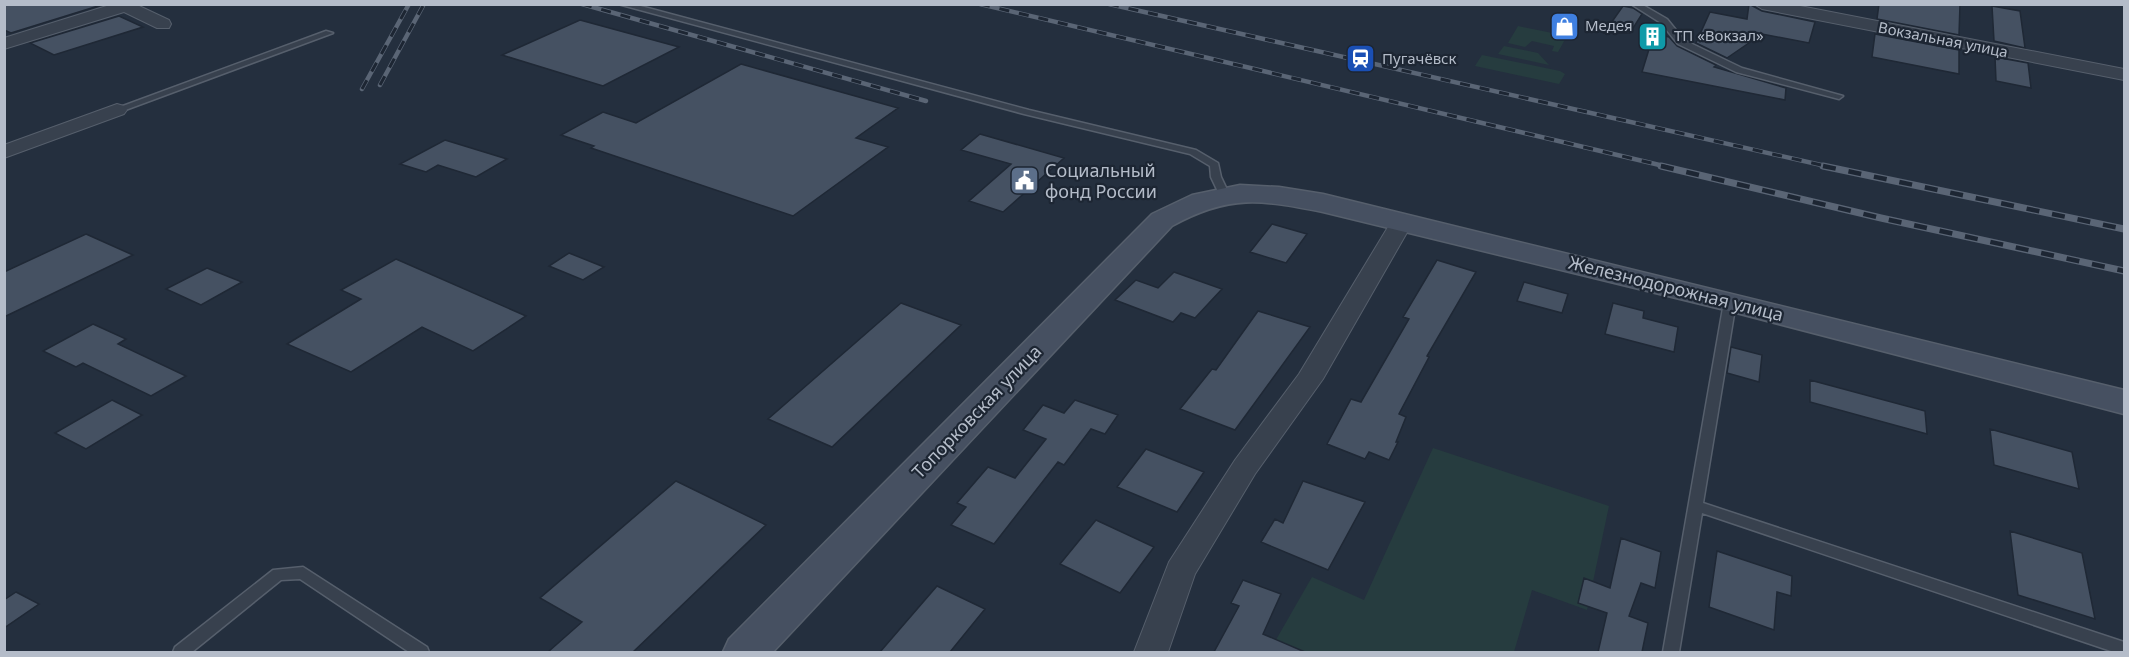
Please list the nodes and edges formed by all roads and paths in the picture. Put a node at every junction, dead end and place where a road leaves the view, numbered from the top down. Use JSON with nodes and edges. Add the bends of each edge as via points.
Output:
{"nodes":[{"id":1,"x":622,"y":4,"type":"edge"},
{"id":2,"x":1635,"y":4,"type":"edge"},
{"id":3,"x":1762,"y":4,"type":"edge"},
{"id":4,"x":127,"y":5,"type":"edge"},
{"id":5,"x":163,"y":24,"type":"dead end"},
{"id":6,"x":329,"y":33,"type":"dead end"},
{"id":7,"x":4,"y":44,"type":"edge"},
{"id":8,"x":2124,"y":75,"type":"edge"},
{"id":9,"x":1839,"y":96,"type":"dead end"},
{"id":10,"x":117,"y":110,"type":"joint"},
{"id":11,"x":4,"y":152,"type":"edge"},
{"id":12,"x":1224,"y":194,"type":"junction"},
{"id":13,"x":1402,"y":222,"type":"junction"},
{"id":14,"x":1730,"y":302,"type":"junction"},
{"id":15,"x":2124,"y":402,"type":"edge"},
{"id":16,"x":1696,"y":506,"type":"junction"},
{"id":17,"x":2124,"y":649,"type":"edge"},
{"id":18,"x":181,"y":652,"type":"edge"},
{"id":19,"x":420,"y":652,"type":"edge"},
{"id":20,"x":745,"y":652,"type":"edge"},
{"id":21,"x":1151,"y":652,"type":"edge"},
{"id":22,"x":1671,"y":652,"type":"edge"}],
"edges":[{"from":1,"to":12,"type":"lane","via":[[1193,152],[1215,165]]},
{"from":2,"to":9,"type":"lane","via":[[1664,21],[1681,42],[1739,70]]},
{"from":3,"to":8,"type":"street","name":"Вокзальная улица"},
{"from":4,"to":5,"type":"street"},
{"from":4,"to":7,"type":"street"},
{"from":6,"to":10,"type":"lane"},
{"from":10,"to":11,"type":"street"},
{"from":12,"to":13,"type":"street","name":"Железнодорожная улица","via":[[1286,196]]},
{"from":12,"to":20,"type":"street","name":"Топорковская улица","via":[[1184,206],[1162,220]]},
{"from":13,"to":14,"type":"street","name":"Железнодорожная улица"},
{"from":13,"to":21,"type":"street","via":[[1310,379],[1245,467],[1180,571]]},
{"from":14,"to":15,"type":"street","name":"Железнодорожная улица"},
{"from":14,"to":16,"type":"lane"},
{"from":16,"to":17,"type":"lane"},
{"from":16,"to":22,"type":"lane"},
{"from":18,"to":19,"type":"lane","via":[[278,574],[303,573]]}]}
